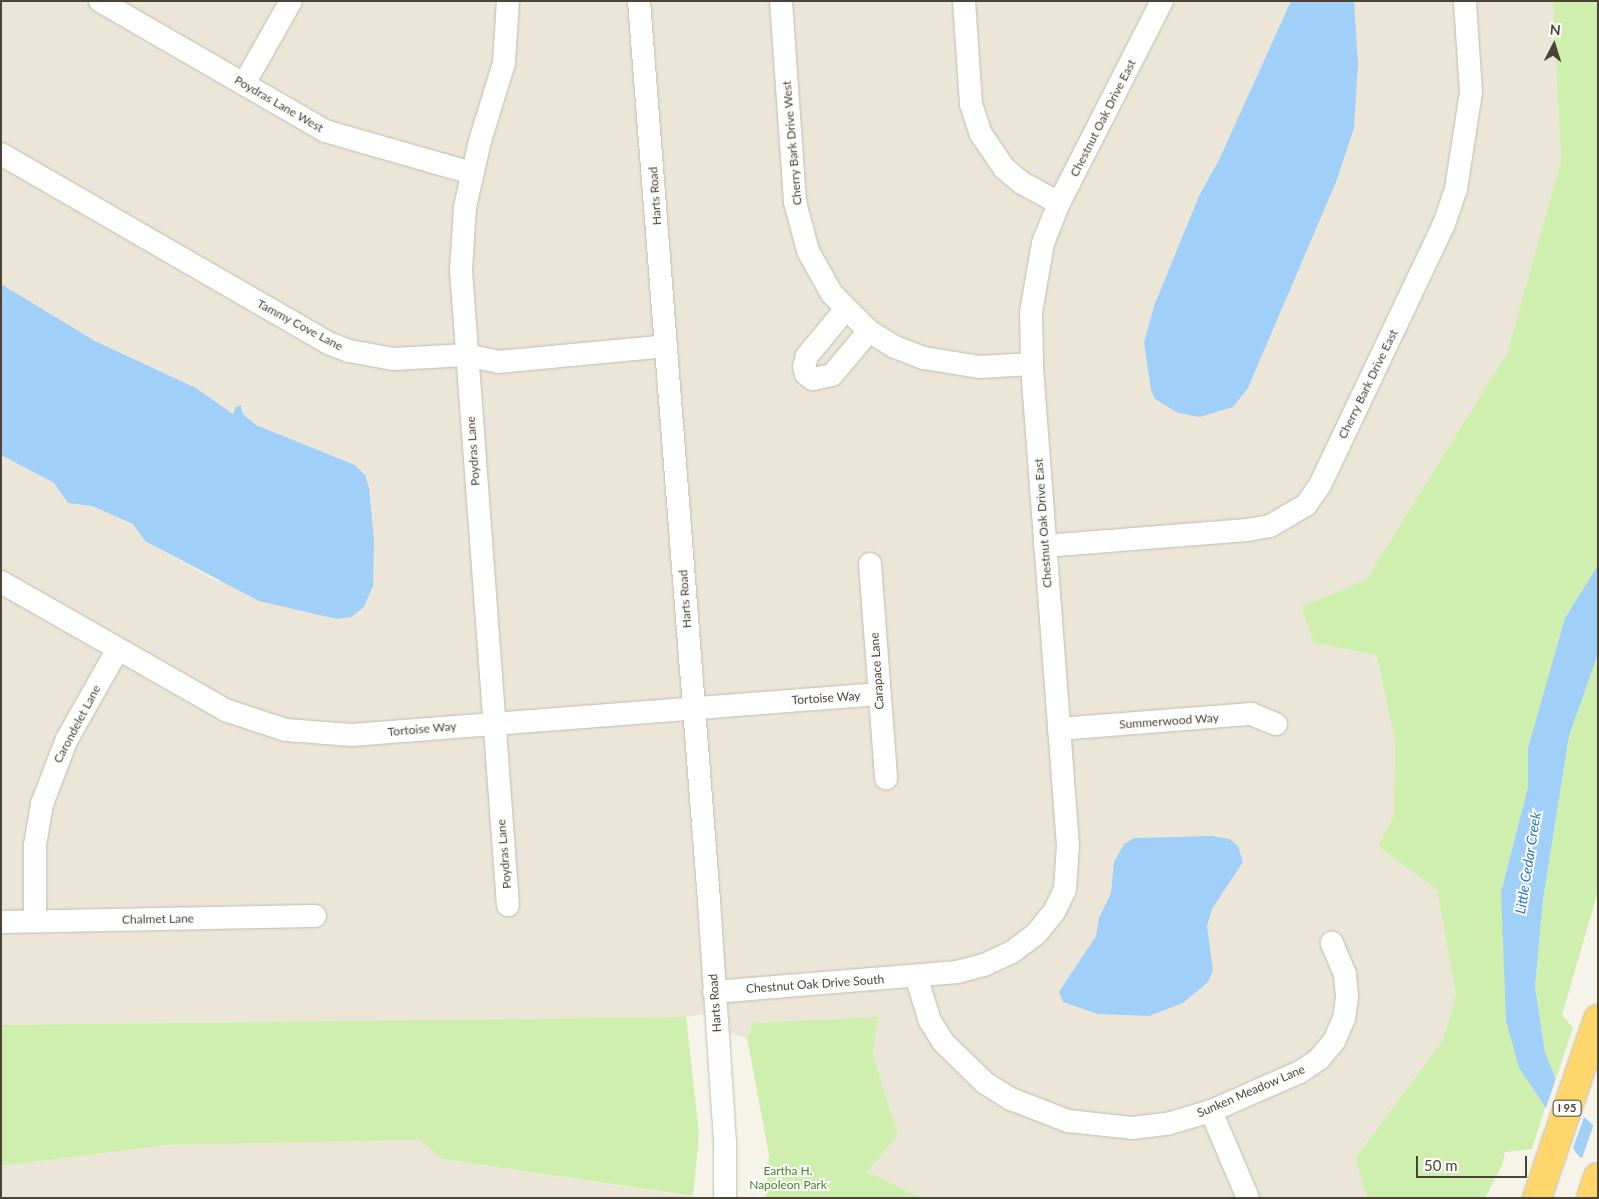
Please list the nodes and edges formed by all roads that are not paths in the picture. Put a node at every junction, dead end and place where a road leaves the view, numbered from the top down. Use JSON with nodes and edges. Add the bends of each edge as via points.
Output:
{"nodes":[{"id":1,"x":100,"y":1,"type":"edge"},
{"id":2,"x":291,"y":1,"type":"edge"},
{"id":3,"x":508,"y":1,"type":"edge"},
{"id":4,"x":639,"y":1,"type":"edge"},
{"id":5,"x":781,"y":1,"type":"edge"},
{"id":6,"x":964,"y":1,"type":"edge"},
{"id":7,"x":1162,"y":1,"type":"edge"},
{"id":8,"x":1465,"y":1,"type":"edge"},
{"id":9,"x":244,"y":84,"type":"junction"},
{"id":10,"x":1,"y":154,"type":"edge"},
{"id":11,"x":471,"y":173,"type":"junction"},
{"id":12,"x":1059,"y":202,"type":"junction"},
{"id":13,"x":845,"y":310,"type":"junction"},
{"id":14,"x":869,"y":331,"type":"junction"},
{"id":15,"x":666,"y":346,"type":"junction"},
{"id":16,"x":466,"y":355,"type":"junction"},
{"id":17,"x":1032,"y":364,"type":"junction"},
{"id":18,"x":1045,"y":546,"type":"junction"},
{"id":19,"x":870,"y":564,"type":"dead end"},
{"id":20,"x":1,"y":582,"type":"edge"},
{"id":21,"x":118,"y":649,"type":"junction"},
{"id":22,"x":879,"y":694,"type":"junction"},
{"id":23,"x":694,"y":709,"type":"junction"},
{"id":24,"x":494,"y":723,"type":"junction"},
{"id":25,"x":1276,"y":724,"type":"dead end"},
{"id":26,"x":1059,"y":729,"type":"junction"},
{"id":27,"x":886,"y":778,"type":"dead end"},
{"id":28,"x":508,"y":905,"type":"dead end"},
{"id":29,"x":315,"y":916,"type":"dead end"},
{"id":30,"x":35,"y":921,"type":"junction"},
{"id":31,"x":1,"y":922,"type":"edge"},
{"id":32,"x":1332,"y":943,"type":"dead end"},
{"id":33,"x":916,"y":976,"type":"junction"},
{"id":34,"x":714,"y":992,"type":"junction"},
{"id":35,"x":1598,"y":1019,"type":"edge"},
{"id":36,"x":1211,"y":1111,"type":"junction"},
{"id":37,"x":1598,"y":1177,"type":"edge"},
{"id":38,"x":725,"y":1198,"type":"edge"},
{"id":39,"x":1248,"y":1198,"type":"edge"},
{"id":40,"x":1537,"y":1198,"type":"edge"},
{"id":41,"x":1591,"y":1198,"type":"edge"}],
"edges":[{"from":1,"to":9,"type":"street","name":"Poydras Lane West"},
{"from":2,"to":9,"type":"street"},
{"from":3,"to":11,"type":"street","name":"Poydras Lane","via":[[504,63]]},
{"from":4,"to":15,"type":"street","name":"Harts Road"},
{"from":5,"to":13,"type":"street","name":"Cherry Bark Drive West","via":[[797,211],[808,251]]},
{"from":6,"to":12,"type":"street","via":[[971,104],[981,134],[1004,168],[1022,183]]},
{"from":7,"to":12,"type":"street","name":"Chestnut Oak Drive East"},
{"from":8,"to":18,"type":"street","name":"Cherry Bark Drive East","via":[[1471,92],[1463,156],[1453,198],[1444,224],[1320,485],[1306,505],[1270,526],[1246,530]]},
{"from":9,"to":11,"type":"street","name":"Poydras Lane West","via":[[340,137]]},
{"from":10,"to":16,"type":"street","name":"Tammy Cove Lane","via":[[328,343],[380,358]]},
{"from":11,"to":16,"type":"street","name":"Poydras Lane","via":[[461,270]]},
{"from":12,"to":17,"type":"street","name":"Chestnut Oak Drive East","via":[[1043,243],[1035,278],[1031,312]]},
{"from":13,"to":14,"type":"street","name":"Cherry Bark Drive West"},
{"from":13,"to":14,"type":"street","via":[[807,356],[806,374],[823,380],[832,375]]},
{"from":14,"to":17,"type":"street","name":"Cherry Bark Drive West","via":[[895,347],[952,365]]},
{"from":15,"to":16,"type":"street","name":"Tammy Cove Lane","via":[[498,362]]},
{"from":15,"to":23,"type":"street","name":"Harts Road"},
{"from":16,"to":24,"type":"street","name":"Poydras Lane"},
{"from":17,"to":18,"type":"street","name":"Chestnut Oak Drive East"},
{"from":18,"to":26,"type":"street","name":"Chestnut Oak Drive East"},
{"from":19,"to":22,"type":"street","name":"Carapace Lane"},
{"from":20,"to":21,"type":"street","name":"Tortoise Way"},
{"from":21,"to":24,"type":"street","name":"Tortoise Way","via":[[225,710],[286,730],[352,735]]},
{"from":21,"to":30,"type":"street","name":"Carondelet Lane","via":[[67,739],[42,804],[35,844]]},
{"from":22,"to":23,"type":"street","name":"Tortoise Way"},
{"from":22,"to":27,"type":"street","name":"Carapace Lane"},
{"from":23,"to":24,"type":"street","name":"Tortoise Way"},
{"from":23,"to":34,"type":"street","name":"Harts Road"},
{"from":24,"to":28,"type":"street","name":"Poydras Lane"},
{"from":25,"to":26,"type":"street","name":"Summerwood Way","via":[[1251,714]]},
{"from":26,"to":33,"type":"street","name":"Chestnut Oak Drive East","via":[[1068,869],[1054,912],[1036,934],[1012,952],[984,965]]},
{"from":29,"to":30,"type":"street","name":"Chalmet Lane"},
{"from":30,"to":31,"type":"street","name":"Chalmet Lane"},
{"from":32,"to":36,"type":"street","name":"Sunken Meadow Lane","via":[[1345,974],[1347,997],[1344,1019],[1334,1041],[1319,1059],[1300,1072]]},
{"from":33,"to":34,"type":"street","name":"Chestnut Oak Drive South"},
{"from":33,"to":36,"type":"street","name":"Sunken Meadow Lane","via":[[930,1021],[943,1042],[985,1083],[1038,1111],[1068,1121],[1132,1128],[1167,1124]]},
{"from":34,"to":38,"type":"street","name":"Harts Road","via":[[725,1142]]},
{"from":35,"to":40,"type":"highway","number":"I 95"},
{"from":36,"to":39,"type":"street"},
{"from":37,"to":41,"type":"highway"}]}
